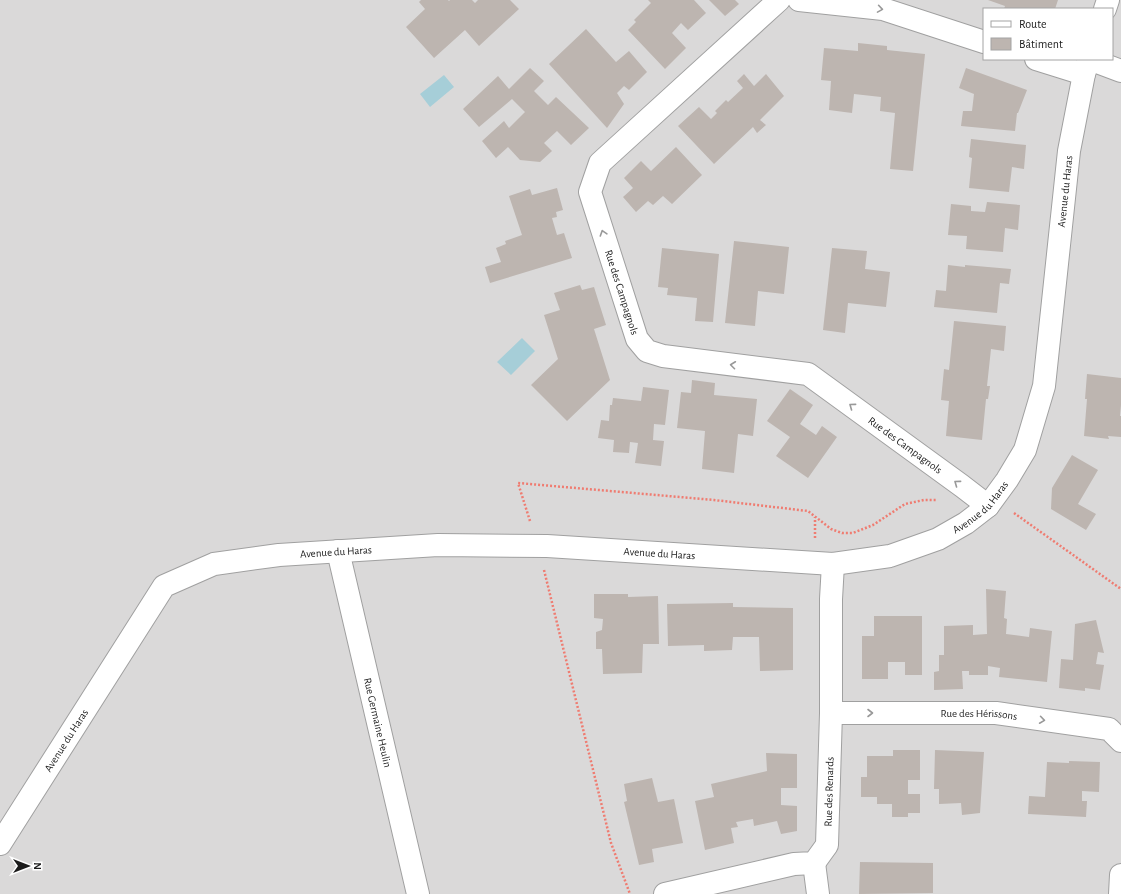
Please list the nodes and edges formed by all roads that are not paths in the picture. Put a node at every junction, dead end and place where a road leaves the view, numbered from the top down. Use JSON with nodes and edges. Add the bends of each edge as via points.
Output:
{"nodes":[{"id":1,"x":779,"y":0,"type":"edge"},
{"id":2,"x":799,"y":0,"type":"edge"},
{"id":3,"x":983,"y":42,"type":"edge"},
{"id":4,"x":1046,"y":60,"type":"edge"},
{"id":5,"x":1087,"y":64,"type":"edge"},
{"id":6,"x":1121,"y":72,"type":"edge"},
{"id":7,"x":992,"y":500,"type":"junction"},
{"id":8,"x":338,"y":551,"type":"junction"},
{"id":9,"x":833,"y":564,"type":"junction"},
{"id":10,"x":831,"y":713,"type":"junction"},
{"id":11,"x":1121,"y":742,"type":"edge"},
{"id":12,"x":0,"y":844,"type":"edge"},
{"id":13,"x":814,"y":863,"type":"junction"},
{"id":14,"x":1121,"y":874,"type":"edge"},
{"id":15,"x":418,"y":894,"type":"edge"},
{"id":16,"x":665,"y":894,"type":"edge"},
{"id":17,"x":818,"y":894,"type":"edge"},
{"id":18,"x":1120,"y":894,"type":"edge"}],
"edges":[{"from":7,"to":1,"type":"street","name":"Rue des Campagnols","one_way":true,"via":[[962,486],[808,374],[663,356],[647,351],[637,339],[590,192],[600,163]]},
{"from":2,"to":3,"type":"street","one_way":true,"via":[[883,9]]},
{"from":4,"to":5,"type":"street"},
{"from":5,"to":6,"type":"street"},
{"from":5,"to":7,"type":"street","name":"Avenue du Haras","via":[[1069,151],[1044,386],[1025,450]]},
{"from":7,"to":9,"type":"street","name":"Avenue du Haras","via":[[966,523],[938,539],[890,556]]},
{"from":8,"to":9,"type":"street","name":"Avenue du Haras","via":[[438,545],[547,546]]},
{"from":8,"to":12,"type":"street","name":"Avenue du Haras","via":[[279,555],[214,564],[164,586]]},
{"from":8,"to":15,"type":"street","name":"Rue Germaine Heulin"},
{"from":9,"to":10,"type":"street","name":"Rue des Renards"},
{"from":10,"to":11,"type":"street","name":"Rue des Hérissons","one_way":true,"via":[[996,713],[1109,729]]},
{"from":10,"to":13,"type":"street","name":"Rue des Renards","via":[[827,845]]},
{"from":13,"to":16,"type":"street","via":[[794,864]]},
{"from":13,"to":17,"type":"street"},
{"from":14,"to":18,"type":"street"}]}
